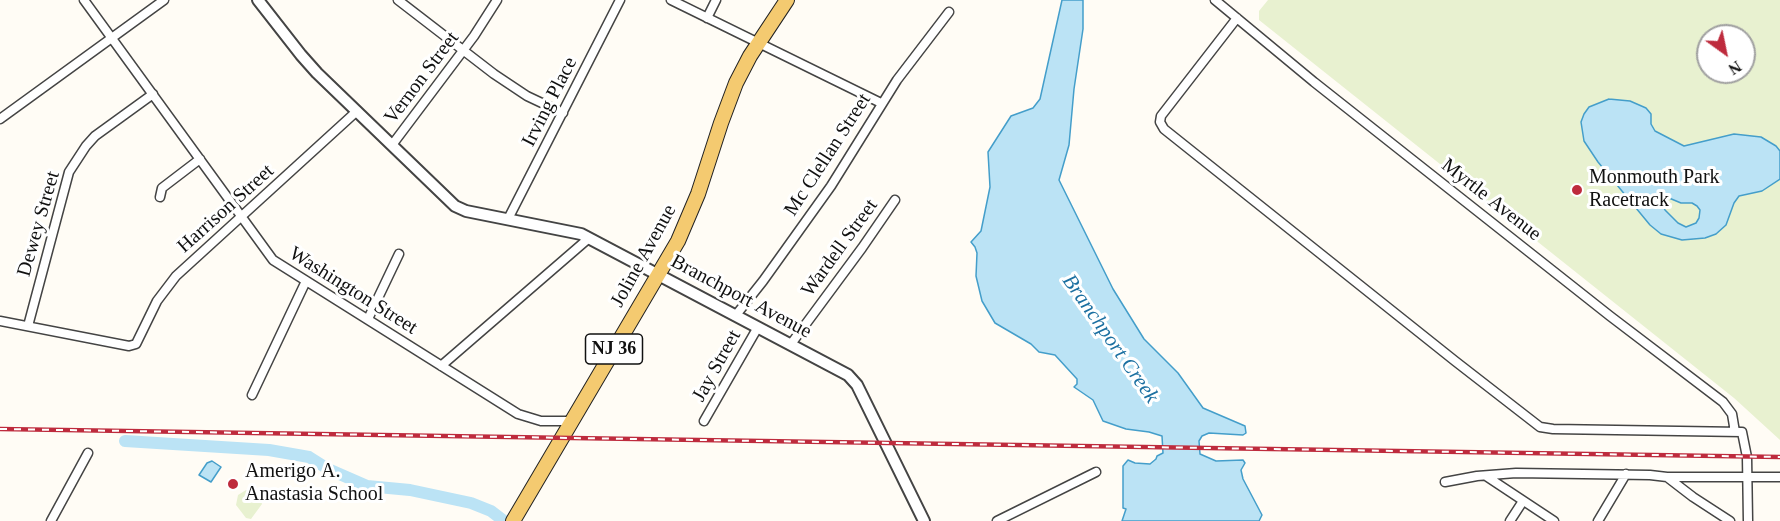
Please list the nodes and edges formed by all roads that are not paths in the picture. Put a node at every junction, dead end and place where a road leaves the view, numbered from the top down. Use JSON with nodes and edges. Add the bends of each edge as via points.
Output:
{"nodes":[{"id":1,"x":84,"y":0,"type":"edge"},
{"id":2,"x":164,"y":0,"type":"edge"},
{"id":3,"x":258,"y":0,"type":"edge"},
{"id":4,"x":398,"y":0,"type":"edge"},
{"id":5,"x":497,"y":0,"type":"edge"},
{"id":6,"x":620,"y":0,"type":"edge"},
{"id":7,"x":671,"y":0,"type":"edge"},
{"id":8,"x":716,"y":0,"type":"edge"},
{"id":9,"x":786,"y":0,"type":"edge"},
{"id":10,"x":1215,"y":0,"type":"edge"},
{"id":11,"x":949,"y":12,"type":"dead end"},
{"id":12,"x":707,"y":18,"type":"junction"},
{"id":13,"x":1237,"y":18,"type":"junction"},
{"id":14,"x":112,"y":38,"type":"junction"},
{"id":15,"x":759,"y":44,"type":"junction"},
{"id":16,"x":464,"y":50,"type":"junction"},
{"id":17,"x":153,"y":94,"type":"junction"},
{"id":18,"x":881,"y":103,"type":"junction"},
{"id":19,"x":357,"y":111,"type":"junction"},
{"id":20,"x":563,"y":113,"type":"junction"},
{"id":21,"x":0,"y":119,"type":"edge"},
{"id":22,"x":392,"y":145,"type":"junction"},
{"id":23,"x":200,"y":159,"type":"junction"},
{"id":24,"x":160,"y":197,"type":"dead end"},
{"id":25,"x":895,"y":200,"type":"dead end"},
{"id":26,"x":242,"y":217,"type":"junction"},
{"id":27,"x":508,"y":219,"type":"junction"},
{"id":28,"x":589,"y":238,"type":"junction"},
{"id":29,"x":399,"y":254,"type":"dead end"},
{"id":30,"x":658,"y":273,"type":"junction"},
{"id":31,"x":306,"y":282,"type":"junction"},
{"id":32,"x":736,"y":315,"type":"junction"},
{"id":33,"x":368,"y":320,"type":"junction"},
{"id":34,"x":0,"y":321,"type":"edge"},
{"id":35,"x":28,"y":326,"type":"junction"},
{"id":36,"x":758,"y":327,"type":"junction"},
{"id":37,"x":791,"y":344,"type":"junction"},
{"id":38,"x":441,"y":366,"type":"junction"},
{"id":39,"x":252,"y":395,"type":"dead end"},
{"id":40,"x":572,"y":421,"type":"junction"},
{"id":41,"x":704,"y":421,"type":"dead end"},
{"id":42,"x":1735,"y":432,"type":"junction"},
{"id":43,"x":88,"y":453,"type":"dead end"},
{"id":44,"x":1096,"y":472,"type":"dead end"},
{"id":45,"x":1626,"y":474,"type":"junction"},
{"id":46,"x":1486,"y":476,"type":"junction"},
{"id":47,"x":1668,"y":477,"type":"junction"},
{"id":48,"x":1748,"y":477,"type":"junction"},
{"id":49,"x":1780,"y":477,"type":"edge"},
{"id":50,"x":1445,"y":482,"type":"dead end"},
{"id":51,"x":1522,"y":501,"type":"junction"},
{"id":52,"x":515,"y":517,"type":"edge"},
{"id":53,"x":51,"y":521,"type":"edge"},
{"id":54,"x":924,"y":521,"type":"edge"},
{"id":55,"x":997,"y":521,"type":"edge"},
{"id":56,"x":1510,"y":521,"type":"edge"},
{"id":57,"x":1554,"y":521,"type":"edge"},
{"id":58,"x":1598,"y":521,"type":"edge"},
{"id":59,"x":1730,"y":521,"type":"edge"},
{"id":60,"x":1748,"y":521,"type":"edge"}],
"edges":[{"from":1,"to":14,"type":"street","name":"Washington Street"},
{"from":2,"to":14,"type":"street"},
{"from":3,"to":19,"type":"street","name":"Branchport Avenue","via":[[301,56]]},
{"from":4,"to":16,"type":"street"},
{"from":5,"to":16,"type":"street","name":"Vernon Street"},
{"from":6,"to":20,"type":"street","name":"Irving Place"},
{"from":7,"to":12,"type":"street"},
{"from":8,"to":12,"type":"street"},
{"from":9,"to":15,"type":"main road","name":"Joline Avenue","number":"NJ 36"},
{"from":10,"to":13,"type":"street","name":"Myrtle Avenue"},
{"from":11,"to":18,"type":"street","name":"Mc Clellan Street"},
{"from":12,"to":15,"type":"street"},
{"from":13,"to":42,"type":"street","name":"Myrtle Avenue","via":[[1723,402],[1732,414]]},
{"from":13,"to":42,"type":"street","via":[[1161,116],[1164,129],[1540,427]]},
{"from":14,"to":17,"type":"street","name":"Washington Street"},
{"from":14,"to":21,"type":"street"},
{"from":15,"to":18,"type":"street"},
{"from":15,"to":30,"type":"main road","name":"Joline Avenue","number":"NJ 36","via":[[729,100],[690,216]]},
{"from":16,"to":20,"type":"street","via":[[527,96]]},
{"from":16,"to":22,"type":"street","name":"Vernon Street"},
{"from":17,"to":23,"type":"street","name":"Washington Street"},
{"from":17,"to":35,"type":"street","name":"Dewey Street","via":[[95,136],[69,172]]},
{"from":18,"to":32,"type":"street","name":"Mc Clellan Street","via":[[831,186]]},
{"from":19,"to":22,"type":"street","name":"Branchport Avenue"},
{"from":19,"to":26,"type":"street","name":"Harrison Street"},
{"from":20,"to":27,"type":"street","name":"Irving Place"},
{"from":22,"to":27,"type":"street","name":"Branchport Avenue","via":[[455,206]]},
{"from":23,"to":24,"type":"street","via":[[162,188]]},
{"from":23,"to":26,"type":"street","name":"Washington Street"},
{"from":25,"to":37,"type":"street","name":"Wardell Street"},
{"from":26,"to":31,"type":"street","name":"Washington Street","via":[[273,260]]},
{"from":26,"to":35,"type":"street","name":"Harrison Street","via":[[168,284],[135,344]]},
{"from":27,"to":28,"type":"street","name":"Branchport Avenue"},
{"from":28,"to":30,"type":"street","name":"Branchport Avenue"},
{"from":28,"to":38,"type":"street"},
{"from":29,"to":33,"type":"street"},
{"from":30,"to":32,"type":"street","name":"Branchport Avenue"},
{"from":30,"to":40,"type":"main road","name":"Joline Avenue","number":"NJ 36"},
{"from":31,"to":33,"type":"street","name":"Washington Street"},
{"from":31,"to":39,"type":"street"},
{"from":32,"to":36,"type":"street","name":"Branchport Avenue"},
{"from":33,"to":38,"type":"street","name":"Washington Street"},
{"from":34,"to":35,"type":"street"},
{"from":36,"to":37,"type":"street","name":"Branchport Avenue"},
{"from":36,"to":41,"type":"street","name":"Jay Street"},
{"from":37,"to":54,"type":"street","name":"Branchport Avenue","via":[[853,379]]},
{"from":38,"to":40,"type":"street","name":"Washington Street","via":[[530,419]]},
{"from":40,"to":52,"type":"main road","name":"Joline Avenue","number":"NJ 36"},
{"from":42,"to":48,"type":"street","name":"Myrtle Avenue","via":[[1742,432]]},
{"from":43,"to":53,"type":"street"},
{"from":44,"to":55,"type":"street"},
{"from":45,"to":46,"type":"street"},
{"from":45,"to":47,"type":"street"},
{"from":45,"to":58,"type":"street"},
{"from":46,"to":50,"type":"street"},
{"from":46,"to":51,"type":"street"},
{"from":47,"to":48,"type":"street"},
{"from":47,"to":59,"type":"street"},
{"from":48,"to":49,"type":"street"},
{"from":48,"to":60,"type":"street"},
{"from":51,"to":56,"type":"street"},
{"from":51,"to":57,"type":"street"}]}
